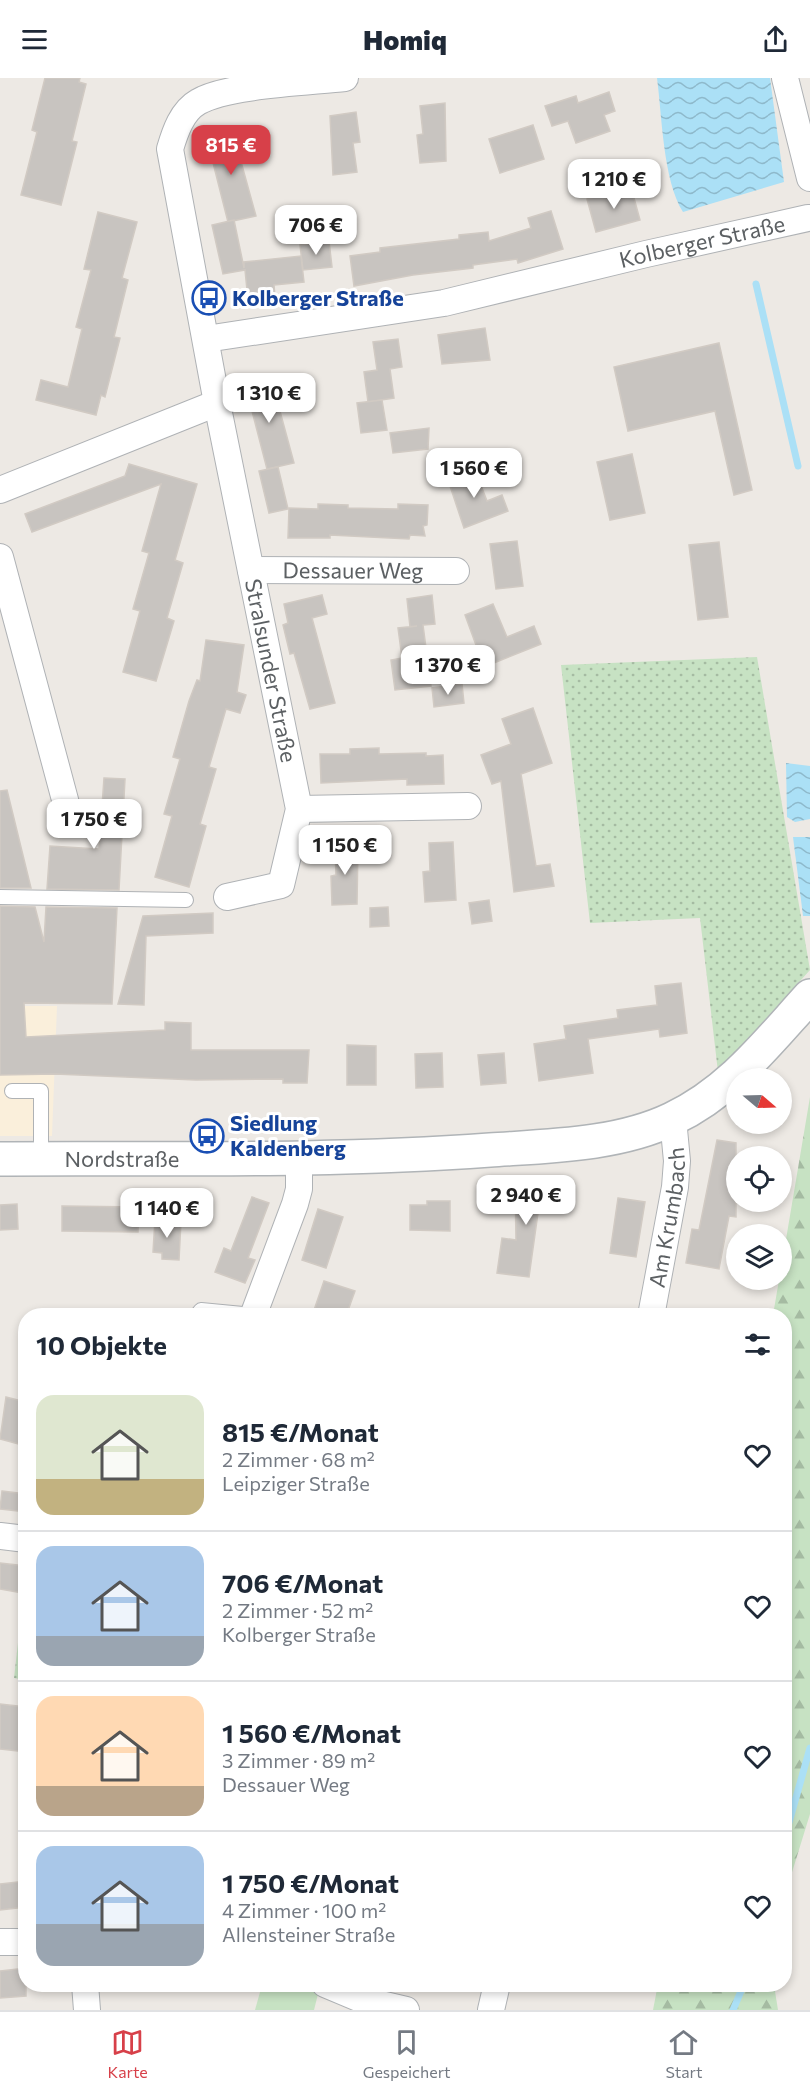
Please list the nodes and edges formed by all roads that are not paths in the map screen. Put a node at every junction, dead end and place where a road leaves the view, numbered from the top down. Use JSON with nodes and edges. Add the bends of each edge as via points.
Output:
{"nodes":[{"id":1,"x":345,"y":78,"type":"edge"},
{"id":2,"x":785,"y":78,"type":"edge"},
{"id":3,"x":810,"y":178,"type":"edge"},
{"id":4,"x":809,"y":219,"type":"edge"},
{"id":5,"x":206,"y":339,"type":"junction"},
{"id":6,"x":217,"y":403,"type":"junction"},
{"id":7,"x":0,"y":490,"type":"edge"},
{"id":8,"x":0,"y":557,"type":"edge"},
{"id":9,"x":251,"y":570,"type":"junction"},
{"id":10,"x":456,"y":571,"type":"dead end"},
{"id":11,"x":468,"y":806,"type":"dead end"},
{"id":12,"x":299,"y":808,"type":"junction"},
{"id":13,"x":68,"y":811,"type":"dead end"},
{"id":14,"x":0,"y":897,"type":"edge"},
{"id":15,"x":227,"y":897,"type":"dead end"},
{"id":16,"x":186,"y":900,"type":"dead end"},
{"id":17,"x":810,"y":996,"type":"edge"},
{"id":18,"x":12,"y":1091,"type":"dead end"},
{"id":19,"x":673,"y":1119,"type":"junction"},
{"id":20,"x":299,"y":1158,"type":"junction"},
{"id":21,"x":41,"y":1159,"type":"junction"},
{"id":22,"x":0,"y":1160,"type":"edge"},
{"id":23,"x":256,"y":1308,"type":"edge"},
{"id":24,"x":652,"y":1308,"type":"edge"},
{"id":25,"x":0,"y":1536,"type":"edge"},
{"id":26,"x":18,"y":1538,"type":"edge"},
{"id":27,"x":0,"y":1942,"type":"edge"},
{"id":28,"x":18,"y":1942,"type":"edge"},
{"id":29,"x":86,"y":1992,"type":"edge"},
{"id":30,"x":344,"y":1992,"type":"edge"},
{"id":31,"x":495,"y":1992,"type":"edge"},
{"id":32,"x":87,"y":2010,"type":"edge"},
{"id":33,"x":406,"y":2010,"type":"edge"},
{"id":34,"x":491,"y":2010,"type":"edge"}],
"edges":[{"from":1,"to":5,"type":"street","name":"Stralsunder Straße","via":[[227,92],[197,102],[178,123],[170,149]]},
{"from":2,"to":3,"type":"street"},
{"from":4,"to":5,"type":"street","name":"Kolberger Straße","via":[[444,303]]},
{"from":5,"to":6,"type":"street","name":"Stralsunder Straße"},
{"from":6,"to":7,"type":"street"},
{"from":6,"to":9,"type":"street","name":"Stralsunder Straße"},
{"from":8,"to":13,"type":"street"},
{"from":9,"to":10,"type":"street","name":"Dessauer Weg"},
{"from":9,"to":12,"type":"street","name":"Stralsunder Straße"},
{"from":11,"to":12,"type":"street"},
{"from":12,"to":15,"type":"street","name":"Stralsunder Straße","via":[[281,885]]},
{"from":14,"to":16,"type":"lane"},
{"from":17,"to":19,"type":"main road","name":"Nordstraße","via":[[740,1073],[709,1098]]},
{"from":18,"to":21,"type":"lane","via":[[41,1091]]},
{"from":19,"to":20,"type":"main road","name":"Nordstraße","via":[[622,1135],[522,1148]]},
{"from":19,"to":24,"type":"street","name":"Am Krumbach","via":[[675,1187]]},
{"from":20,"to":21,"type":"main road","name":"Nordstraße"},
{"from":20,"to":23,"type":"street","via":[[295,1204]]},
{"from":21,"to":22,"type":"main road","name":"Nordstraße"},
{"from":25,"to":26,"type":"street"},
{"from":27,"to":28,"type":"street"},
{"from":29,"to":32,"type":"street"},
{"from":30,"to":33,"type":"street"},
{"from":31,"to":34,"type":"street"}]}
